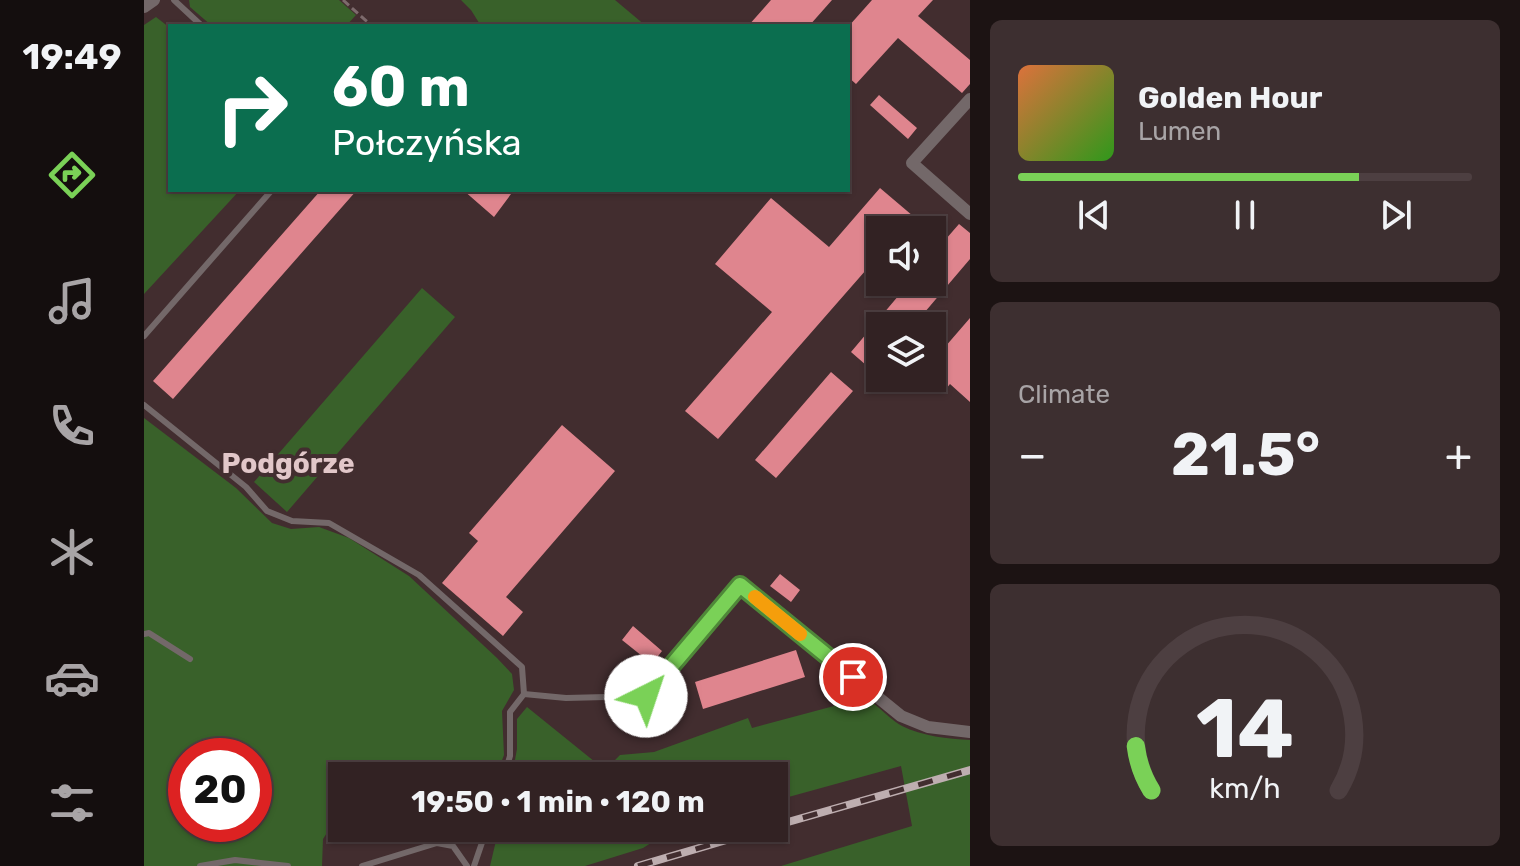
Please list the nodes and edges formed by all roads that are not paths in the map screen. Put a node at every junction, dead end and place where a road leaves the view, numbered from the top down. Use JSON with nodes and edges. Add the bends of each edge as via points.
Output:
{"nodes":[{"id":1,"x":154,"y":0,"type":"edge"},
{"id":2,"x":174,"y":0,"type":"edge"},
{"id":3,"x":144,"y":7,"type":"edge"},
{"id":4,"x":200,"y":24,"type":"edge"},
{"id":5,"x":970,"y":99,"type":"edge"},
{"id":6,"x":270,"y":192,"type":"edge"},
{"id":7,"x":970,"y":214,"type":"edge"},
{"id":8,"x":144,"y":336,"type":"edge"},
{"id":9,"x":144,"y":405,"type":"edge"},
{"id":10,"x":740,"y":585,"type":"joint"},
{"id":11,"x":144,"y":634,"type":"edge"},
{"id":12,"x":190,"y":659,"type":"dead end"},
{"id":13,"x":524,"y":694,"type":"junction"},
{"id":14,"x":970,"y":732,"type":"edge"},
{"id":15,"x":508,"y":762,"type":"edge"},
{"id":16,"x":482,"y":842,"type":"edge"},
{"id":17,"x":200,"y":866,"type":"edge"},
{"id":18,"x":288,"y":866,"type":"edge"},
{"id":19,"x":362,"y":866,"type":"edge"},
{"id":20,"x":467,"y":866,"type":"edge"},
{"id":21,"x":474,"y":866,"type":"edge"}],
"edges":[{"from":1,"to":3,"type":"street"},
{"from":2,"to":4,"type":"lane"},
{"from":5,"to":7,"type":"street","via":[[912,163]]},
{"from":6,"to":8,"type":"lane"},
{"from":9,"to":13,"type":"lane","via":[[246,487],[267,511],[292,521],[329,523],[419,575],[522,667]]},
{"from":10,"to":13,"type":"lane","via":[[646,696]]},
{"from":10,"to":14,"type":"street","via":[[901,716],[928,727]]},
{"from":11,"to":12,"type":"lane"},
{"from":13,"to":15,"type":"lane","via":[[510,712]]},
{"from":16,"to":21,"type":"lane"},
{"from":17,"to":18,"type":"lane","via":[[235,860]]},
{"from":19,"to":20,"type":"lane","via":[[437,843],[453,846]]}]}
